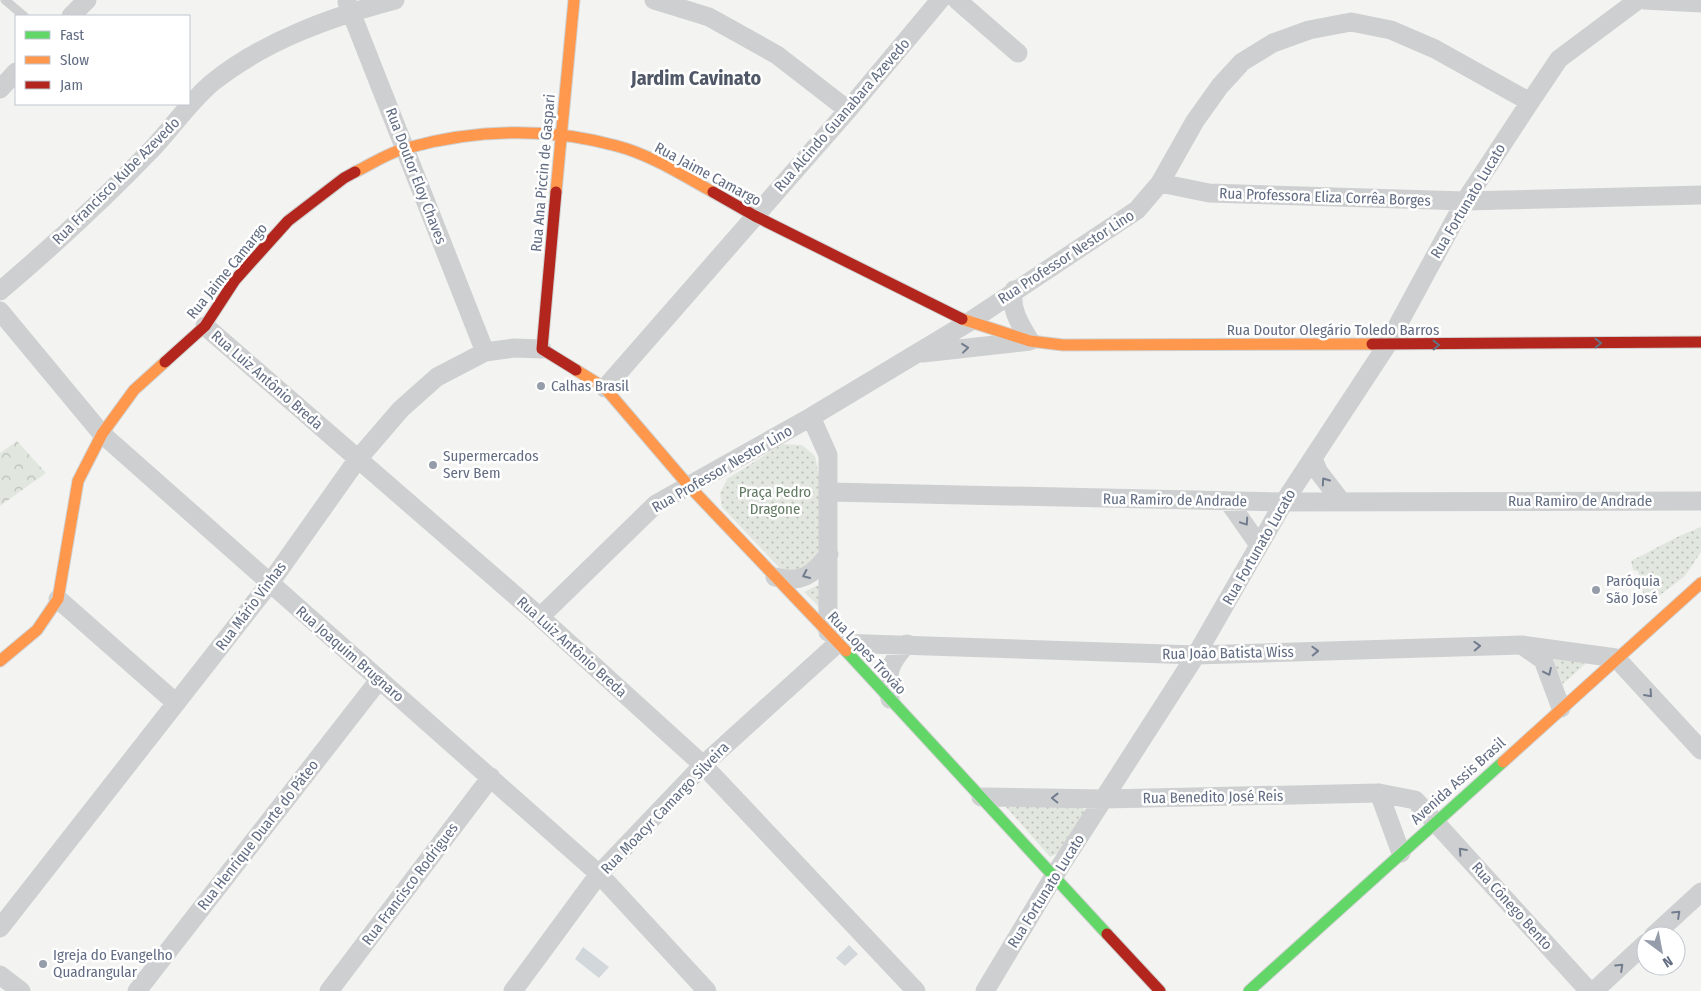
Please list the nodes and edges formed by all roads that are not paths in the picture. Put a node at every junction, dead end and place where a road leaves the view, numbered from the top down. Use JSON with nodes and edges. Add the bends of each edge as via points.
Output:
{"nodes":[{"id":1,"x":5,"y":0,"type":"edge"},
{"id":2,"x":87,"y":0,"type":"edge"},
{"id":3,"x":395,"y":0,"type":"edge"},
{"id":4,"x":574,"y":0,"type":"edge"},
{"id":5,"x":654,"y":0,"type":"edge"},
{"id":6,"x":940,"y":0,"type":"edge"},
{"id":7,"x":957,"y":0,"type":"edge"},
{"id":8,"x":1638,"y":0,"type":"edge"},
{"id":9,"x":1644,"y":0,"type":"edge"},
{"id":10,"x":1701,"y":3,"type":"edge"},
{"id":11,"x":349,"y":6,"type":"edge"},
{"id":12,"x":23,"y":15,"type":"edge"},
{"id":13,"x":72,"y":15,"type":"edge"},
{"id":14,"x":1018,"y":53,"type":"dead end"},
{"id":15,"x":15,"y":73,"type":"edge"},
{"id":16,"x":0,"y":88,"type":"edge"},
{"id":17,"x":1530,"y":102,"type":"junction"},
{"id":18,"x":848,"y":110,"type":"junction"},
{"id":19,"x":562,"y":134,"type":"junction"},
{"id":20,"x":405,"y":148,"type":"junction"},
{"id":21,"x":1160,"y":184,"type":"junction"},
{"id":22,"x":1701,"y":195,"type":"edge"},
{"id":23,"x":1465,"y":201,"type":"junction"},
{"id":24,"x":755,"y":216,"type":"junction"},
{"id":25,"x":1014,"y":290,"type":"junction"},
{"id":26,"x":0,"y":291,"type":"edge"},
{"id":27,"x":0,"y":311,"type":"edge"},
{"id":28,"x":969,"y":322,"type":"junction"},
{"id":29,"x":205,"y":326,"type":"junction"},
{"id":30,"x":1030,"y":341,"type":"junction"},
{"id":31,"x":1701,"y":342,"type":"edge"},
{"id":32,"x":1387,"y":345,"type":"junction"},
{"id":33,"x":542,"y":349,"type":"junction"},
{"id":34,"x":485,"y":352,"type":"junction"},
{"id":35,"x":917,"y":353,"type":"junction"},
{"id":36,"x":605,"y":388,"type":"junction"},
{"id":37,"x":811,"y":417,"type":"junction"},
{"id":38,"x":102,"y":434,"type":"junction"},
{"id":39,"x":1313,"y":458,"type":"junction"},
{"id":40,"x":358,"y":460,"type":"junction"},
{"id":41,"x":688,"y":485,"type":"junction"},
{"id":42,"x":830,"y":492,"type":"junction"},
{"id":43,"x":1228,"y":501,"type":"junction"},
{"id":44,"x":1341,"y":501,"type":"junction"},
{"id":45,"x":1701,"y":501,"type":"edge"},
{"id":46,"x":1284,"y":502,"type":"junction"},
{"id":47,"x":1259,"y":545,"type":"junction"},
{"id":48,"x":829,"y":554,"type":"junction"},
{"id":49,"x":1701,"y":570,"type":"edge"},
{"id":50,"x":775,"y":577,"type":"junction"},
{"id":51,"x":270,"y":583,"type":"junction"},
{"id":52,"x":1701,"y":583,"type":"edge"},
{"id":53,"x":1687,"y":594,"type":"junction"},
{"id":54,"x":58,"y":600,"type":"junction"},
{"id":55,"x":540,"y":618,"type":"junction"},
{"id":56,"x":833,"y":638,"type":"junction"},
{"id":57,"x":907,"y":644,"type":"junction"},
{"id":58,"x":1522,"y":645,"type":"junction"},
{"id":59,"x":1196,"y":655,"type":"junction"},
{"id":60,"x":1616,"y":658,"type":"junction"},
{"id":61,"x":0,"y":661,"type":"edge"},
{"id":62,"x":379,"y":680,"type":"junction"},
{"id":63,"x":890,"y":699,"type":"junction"},
{"id":64,"x":176,"y":702,"type":"junction"},
{"id":65,"x":1561,"y":708,"type":"junction"},
{"id":66,"x":1701,"y":750,"type":"edge"},
{"id":67,"x":703,"y":765,"type":"junction"},
{"id":68,"x":491,"y":778,"type":"junction"},
{"id":69,"x":1379,"y":793,"type":"junction"},
{"id":70,"x":981,"y":797,"type":"junction"},
{"id":71,"x":1104,"y":799,"type":"junction"},
{"id":72,"x":1435,"y":822,"type":"junction"},
{"id":73,"x":1401,"y":853,"type":"junction"},
{"id":74,"x":599,"y":874,"type":"junction"},
{"id":75,"x":1054,"y":876,"type":"junction"},
{"id":76,"x":1701,"y":892,"type":"edge"},
{"id":77,"x":1664,"y":926,"type":"edge"},
{"id":78,"x":0,"y":928,"type":"edge"},
{"id":79,"x":1636,"y":952,"type":"edge"},
{"id":80,"x":0,"y":975,"type":"edge"},
{"id":81,"x":21,"y":991,"type":"edge"},
{"id":82,"x":137,"y":991,"type":"edge"},
{"id":83,"x":329,"y":991,"type":"edge"},
{"id":84,"x":513,"y":991,"type":"edge"},
{"id":85,"x":707,"y":991,"type":"edge"},
{"id":86,"x":916,"y":991,"type":"edge"},
{"id":87,"x":985,"y":991,"type":"edge"},
{"id":88,"x":1160,"y":991,"type":"edge"},
{"id":89,"x":1249,"y":991,"type":"edge"},
{"id":90,"x":1589,"y":991,"type":"edge"},
{"id":91,"x":1594,"y":991,"type":"edge"}],
"edges":[{"from":1,"to":12,"type":"lane"},
{"from":2,"to":13,"type":"street"},
{"from":3,"to":11,"type":"street","name":"Rua Francisco Kube Azevedo"},
{"from":4,"to":19,"type":"street","name":"Rua Ana Piccin de Gaspari"},
{"from":5,"to":18,"type":"street","via":[[710,17],[769,50]]},
{"from":6,"to":18,"type":"street","name":"Rua Alcindo Guanabara Azevedo"},
{"from":7,"to":14,"type":"street"},
{"from":8,"to":17,"type":"street","via":[[1559,59]]},
{"from":9,"to":10,"type":"street"},
{"from":11,"to":20,"type":"street","name":"Rua Doutor Eloy Chaves"},
{"from":11,"to":26,"type":"street","name":"Rua Francisco Kube Azevedo","via":[[273,43],[213,82],[152,149],[65,235]]},
{"from":15,"to":16,"type":"street"},
{"from":17,"to":21,"type":"street","name":"Rua Professor Nestor Lino","via":[[1435,49],[1391,30],[1351,22],[1309,30],[1273,43],[1242,62],[1200,114]]},
{"from":17,"to":23,"type":"street","name":"Rua Fortunato Lucato"},
{"from":18,"to":24,"type":"street","name":"Rua Alcindo Guanabara Azevedo"},
{"from":19,"to":20,"type":"street","name":"Rua Jaime Camargo","via":[[531,131],[466,136]]},
{"from":19,"to":24,"type":"street","name":"Rua Jaime Camargo","via":[[618,146],[667,166]]},
{"from":19,"to":33,"type":"street","name":"Rua Ana Piccin de Gaspari"},
{"from":20,"to":29,"type":"street","name":"Rua Jaime Camargo","via":[[344,178],[288,221],[235,280]]},
{"from":20,"to":34,"type":"street","name":"Rua Doutor Eloy Chaves"},
{"from":21,"to":23,"type":"street","name":"Rua Professora Eliza Corrêa Borges","via":[[1209,193]]},
{"from":21,"to":25,"type":"street","name":"Rua Professor Nestor Lino","via":[[1137,210]]},
{"from":22,"to":23,"type":"street","name":"Rua Professora Eliza Corrêa Borges"},
{"from":23,"to":32,"type":"street","name":"Rua Fortunato Lucato"},
{"from":24,"to":28,"type":"street","name":"Rua Jaime Camargo"},
{"from":24,"to":36,"type":"street","name":"Rua Alcindo Guanabara Azevedo"},
{"from":25,"to":28,"type":"street","name":"Rua Professor Nestor Lino"},
{"from":25,"to":30,"type":"street","via":[[1012,297],[1016,315]]},
{"from":27,"to":38,"type":"street","name":"Rua Joaquim Brugnaro"},
{"from":28,"to":30,"type":"street","name":"Rua Doutor Olegário Toledo Barros"},
{"from":28,"to":35,"type":"street","name":"Rua Professor Nestor Lino"},
{"from":29,"to":38,"type":"street","name":"Rua Jaime Camargo","via":[[134,390]]},
{"from":29,"to":40,"type":"street","name":"Rua Luiz Antônio Breda"},
{"from":30,"to":32,"type":"street","name":"Rua Doutor Olegário Toledo Barros","via":[[1063,345]]},
{"from":35,"to":30,"type":"street","one_way":true},
{"from":32,"to":31,"type":"street","name":"Rua Doutor Olegário Toledo Barros","one_way":true},
{"from":32,"to":39,"type":"street","name":"Rua Fortunato Lucato"},
{"from":33,"to":34,"type":"street","name":"Rua Mário Vinhas"},
{"from":33,"to":36,"type":"street","name":"Rua Lopes Trovão"},
{"from":34,"to":40,"type":"street","name":"Rua Mário Vinhas","via":[[437,377],[401,409]]},
{"from":35,"to":37,"type":"street","name":"Rua Professor Nestor Lino"},
{"from":36,"to":41,"type":"street","name":"Rua Lopes Trovão"},
{"from":37,"to":41,"type":"street","name":"Rua Professor Nestor Lino"},
{"from":37,"to":42,"type":"street","via":[[828,456]]},
{"from":38,"to":51,"type":"street","name":"Rua Joaquim Brugnaro"},
{"from":38,"to":54,"type":"street","name":"Rua Jaime Camargo","via":[[78,481]]},
{"from":44,"to":39,"type":"street","one_way":true,"via":[[1318,471]]},
{"from":39,"to":46,"type":"street","name":"Rua Fortunato Lucato"},
{"from":40,"to":51,"type":"street","name":"Rua Mário Vinhas"},
{"from":40,"to":55,"type":"street","name":"Rua Luiz Antônio Breda"},
{"from":41,"to":50,"type":"street","name":"Rua Lopes Trovão"},
{"from":41,"to":55,"type":"street","name":"Rua Professor Nestor Lino","via":[[656,504]]},
{"from":42,"to":43,"type":"street","name":"Rua Ramiro de Andrade"},
{"from":42,"to":48,"type":"street"},
{"from":43,"to":46,"type":"street","name":"Rua Ramiro de Andrade"},
{"from":43,"to":47,"type":"street","one_way":true},
{"from":44,"to":45,"type":"street","name":"Rua Ramiro de Andrade"},
{"from":44,"to":46,"type":"street","name":"Rua Ramiro de Andrade"},
{"from":46,"to":47,"type":"street","name":"Rua Fortunato Lucato"},
{"from":47,"to":59,"type":"street","name":"Rua Fortunato Lucato"},
{"from":48,"to":50,"type":"street","one_way":true,"via":[[818,569],[804,578],[790,581]]},
{"from":48,"to":56,"type":"street"},
{"from":49,"to":53,"type":"street","name":"Avenida Assis Brasil"},
{"from":50,"to":56,"type":"street","name":"Rua Lopes Trovão"},
{"from":51,"to":62,"type":"street","name":"Rua Joaquim Brugnaro"},
{"from":51,"to":64,"type":"street","name":"Rua Mário Vinhas"},
{"from":52,"to":53,"type":"street","name":"Avenida Assis Brasil"},
{"from":53,"to":60,"type":"street","name":"Avenida Assis Brasil"},
{"from":54,"to":61,"type":"street","name":"Rua Jaime Camargo","via":[[37,630]]},
{"from":54,"to":64,"type":"street"},
{"from":55,"to":67,"type":"street","name":"Rua Luiz Antônio Breda"},
{"from":56,"to":57,"type":"street","name":"Rua João Batista Wiss"},
{"from":56,"to":63,"type":"street","name":"Rua Lopes Trovão"},
{"from":56,"to":67,"type":"street","name":"Rua Moacyr Camargo Silveira"},
{"from":57,"to":59,"type":"street","name":"Rua João Batista Wiss"},
{"from":57,"to":63,"type":"street","via":[[893,660],[887,678]]},
{"from":59,"to":58,"type":"street","name":"Rua João Batista Wiss","one_way":true},
{"from":58,"to":60,"type":"street","name":"Rua João Batista Wiss"},
{"from":58,"to":65,"type":"street","one_way":true,"via":[[1543,660]]},
{"from":59,"to":71,"type":"street","name":"Rua Fortunato Lucato"},
{"from":60,"to":65,"type":"street","name":"Avenida Assis Brasil"},
{"from":60,"to":66,"type":"street","one_way":true},
{"from":62,"to":68,"type":"street","name":"Rua Joaquim Brugnaro"},
{"from":62,"to":82,"type":"street","name":"Rua Henrique Duarte do Páteo"},
{"from":63,"to":70,"type":"street","name":"Rua Lopes Trovão"},
{"from":64,"to":78,"type":"street","name":"Rua Mário Vinhas"},
{"from":65,"to":72,"type":"street","name":"Avenida Assis Brasil"},
{"from":67,"to":74,"type":"street","name":"Rua Moacyr Camargo Silveira"},
{"from":67,"to":86,"type":"street","name":"Rua Luiz Antônio Breda"},
{"from":68,"to":74,"type":"street","name":"Rua Joaquim Brugnaro"},
{"from":68,"to":83,"type":"street","name":"Rua Francisco Rodrigues"},
{"from":69,"to":71,"type":"street","name":"Rua Benedito José Reis"},
{"from":69,"to":72,"type":"street","name":"Rua Benedito José Reis","via":[[1415,800]]},
{"from":69,"to":73,"type":"street"},
{"from":71,"to":70,"type":"street","name":"Rua Benedito José Reis","one_way":true},
{"from":70,"to":75,"type":"street","name":"Rua Lopes Trovão"},
{"from":71,"to":75,"type":"street","name":"Rua Fortunato Lucato"},
{"from":72,"to":73,"type":"street","name":"Avenida Assis Brasil"},
{"from":90,"to":72,"type":"street","name":"Rua Cônego Bento","one_way":true},
{"from":73,"to":89,"type":"street","name":"Avenida Assis Brasil"},
{"from":74,"to":84,"type":"street","name":"Rua Moacyr Camargo Silveira"},
{"from":74,"to":85,"type":"street","name":"Rua Joaquim Brugnaro"},
{"from":75,"to":87,"type":"street","name":"Rua Fortunato Lucato"},
{"from":75,"to":88,"type":"street","name":"Rua Lopes Trovão"},
{"from":77,"to":76,"type":"street","one_way":true},
{"from":91,"to":79,"type":"street","one_way":true},
{"from":80,"to":81,"type":"street"}]}
